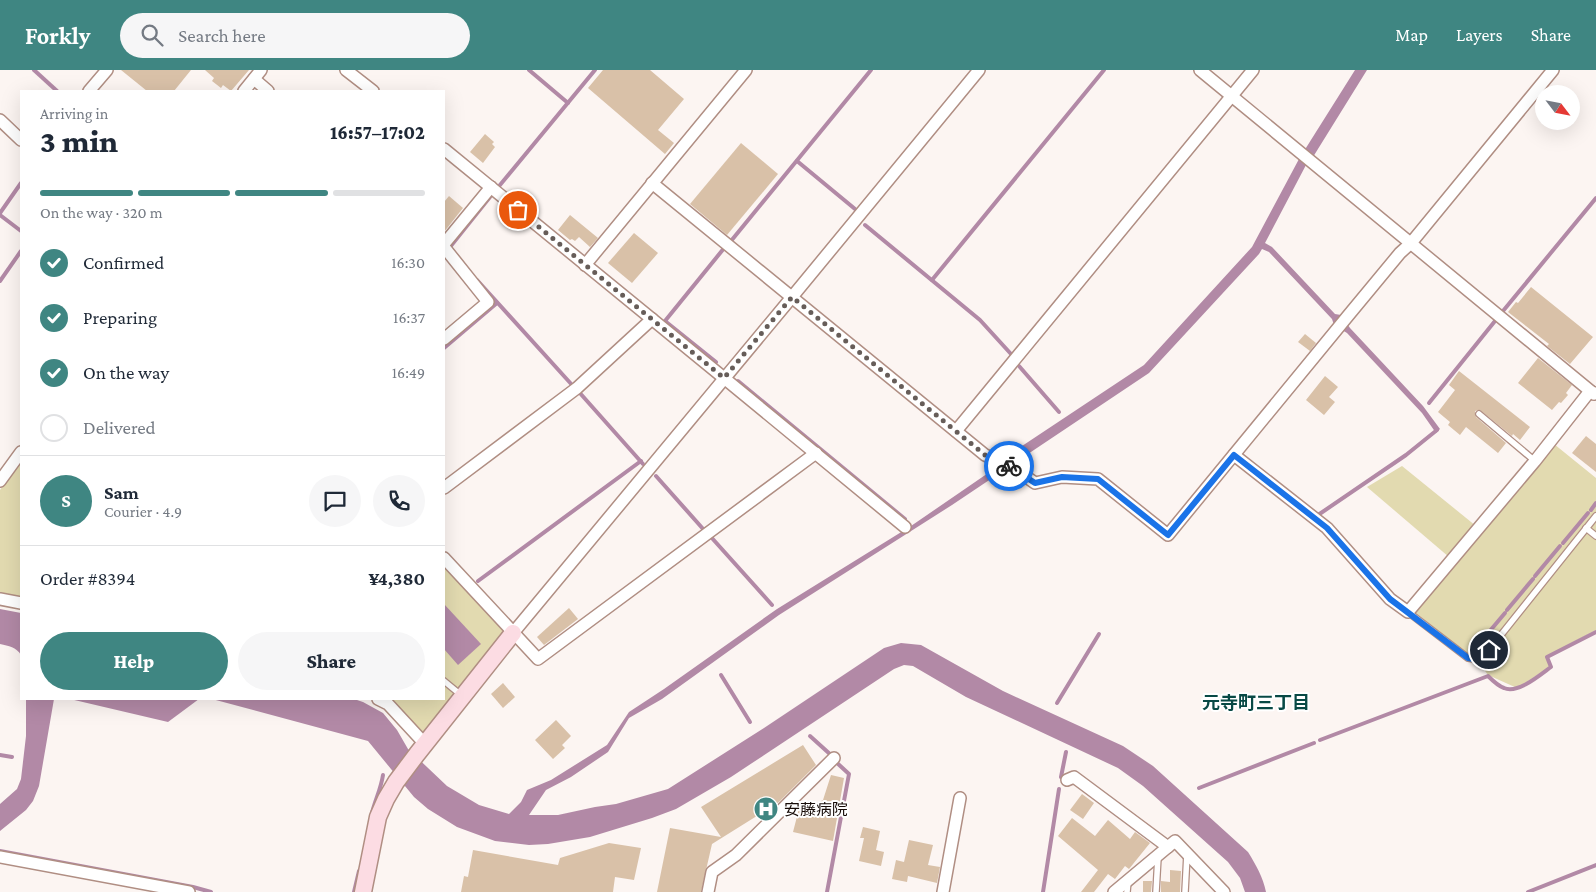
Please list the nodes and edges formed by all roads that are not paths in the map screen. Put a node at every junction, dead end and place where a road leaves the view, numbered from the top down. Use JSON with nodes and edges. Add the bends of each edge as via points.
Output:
{"nodes":[{"id":1,"x":107,"y":70,"type":"edge"},
{"id":2,"x":261,"y":70,"type":"edge"},
{"id":3,"x":346,"y":70,"type":"edge"},
{"id":4,"x":746,"y":70,"type":"edge"},
{"id":5,"x":978,"y":70,"type":"edge"},
{"id":6,"x":1200,"y":70,"type":"edge"},
{"id":7,"x":1253,"y":70,"type":"edge"},
{"id":8,"x":1553,"y":70,"type":"edge"},
{"id":9,"x":254,"y":79,"type":"junction"},
{"id":10,"x":91,"y":90,"type":"edge"},
{"id":11,"x":245,"y":90,"type":"edge"},
{"id":12,"x":267,"y":90,"type":"edge"},
{"id":13,"x":372,"y":90,"type":"edge"},
{"id":14,"x":1231,"y":96,"type":"junction"},
{"id":15,"x":0,"y":120,"type":"edge"},
{"id":16,"x":20,"y":139,"type":"edge"},
{"id":17,"x":445,"y":150,"type":"edge"},
{"id":18,"x":652,"y":183,"type":"junction"},
{"id":19,"x":491,"y":188,"type":"junction"},
{"id":20,"x":1411,"y":243,"type":"junction"},
{"id":21,"x":445,"y":244,"type":"edge"},
{"id":22,"x":445,"y":246,"type":"edge"},
{"id":23,"x":585,"y":264,"type":"junction"},
{"id":24,"x":792,"y":297,"type":"junction"},
{"id":25,"x":652,"y":319,"type":"junction"},
{"id":26,"x":445,"y":338,"type":"edge"},
{"id":27,"x":724,"y":378,"type":"junction"},
{"id":28,"x":1594,"y":393,"type":"edge"},
{"id":29,"x":1479,"y":414,"type":"dead end"},
{"id":30,"x":956,"y":431,"type":"junction"},
{"id":31,"x":20,"y":453,"type":"edge"},
{"id":32,"x":816,"y":453,"type":"junction"},
{"id":33,"x":1234,"y":455,"type":"junction"},
{"id":34,"x":1535,"y":460,"type":"junction"},
{"id":35,"x":0,"y":481,"type":"edge"},
{"id":36,"x":445,"y":487,"type":"edge"},
{"id":37,"x":1596,"y":516,"type":"edge"},
{"id":38,"x":905,"y":527,"type":"dead end"},
{"id":39,"x":1586,"y":528,"type":"junction"},
{"id":40,"x":1596,"y":536,"type":"edge"},
{"id":41,"x":445,"y":559,"type":"edge"},
{"id":42,"x":0,"y":599,"type":"edge"},
{"id":43,"x":20,"y":603,"type":"edge"},
{"id":44,"x":1408,"y":612,"type":"junction"},
{"id":45,"x":513,"y":633,"type":"junction"},
{"id":46,"x":445,"y":682,"type":"edge"},
{"id":47,"x":463,"y":696,"type":"junction"},
{"id":48,"x":380,"y":700,"type":"edge"},
{"id":49,"x":421,"y":749,"type":"junction"},
{"id":50,"x":834,"y":758,"type":"dead end"},
{"id":51,"x":1067,"y":780,"type":"dead end"},
{"id":52,"x":960,"y":798,"type":"dead end"},
{"id":53,"x":1168,"y":846,"type":"junction"},
{"id":54,"x":1187,"y":854,"type":"junction"},
{"id":55,"x":1158,"y":856,"type":"junction"},
{"id":56,"x":0,"y":857,"type":"edge"},
{"id":57,"x":1128,"y":886,"type":"edge"},
{"id":58,"x":1215,"y":887,"type":"edge"},
{"id":59,"x":190,"y":892,"type":"edge"},
{"id":60,"x":364,"y":892,"type":"edge"},
{"id":61,"x":708,"y":892,"type":"edge"},
{"id":62,"x":943,"y":892,"type":"edge"},
{"id":63,"x":1114,"y":892,"type":"edge"},
{"id":64,"x":1156,"y":892,"type":"edge"},
{"id":65,"x":1185,"y":892,"type":"edge"},
{"id":66,"x":1224,"y":892,"type":"edge"}],
"edges":[{"from":1,"to":10,"type":"street"},
{"from":2,"to":9,"type":"street"},
{"from":3,"to":13,"type":"street"},
{"from":4,"to":18,"type":"street"},
{"from":5,"to":24,"type":"street"},
{"from":6,"to":14,"type":"street"},
{"from":7,"to":14,"type":"street"},
{"from":8,"to":20,"type":"street"},
{"from":9,"to":11,"type":"street"},
{"from":9,"to":12,"type":"street"},
{"from":14,"to":20,"type":"street"},
{"from":14,"to":30,"type":"street"},
{"from":15,"to":16,"type":"street"},
{"from":17,"to":19,"type":"street"},
{"from":18,"to":23,"type":"street"},
{"from":18,"to":24,"type":"street"},
{"from":19,"to":21,"type":"street"},
{"from":19,"to":23,"type":"street"},
{"from":20,"to":28,"type":"street"},
{"from":20,"to":33,"type":"street"},
{"from":22,"to":26,"type":"street","via":[[488,302]]},
{"from":23,"to":25,"type":"street"},
{"from":24,"to":27,"type":"street"},
{"from":24,"to":30,"type":"street"},
{"from":25,"to":27,"type":"street"},
{"from":25,"to":36,"type":"street","via":[[577,388]]},
{"from":27,"to":32,"type":"street"},
{"from":27,"to":45,"type":"street"},
{"from":28,"to":34,"type":"street"},
{"from":29,"to":34,"type":"lane"},
{"from":30,"to":33,"type":"street","via":[[985,455],[1035,483],[1062,477],[1098,479],[1168,535]]},
{"from":31,"to":35,"type":"street"},
{"from":32,"to":38,"type":"street"},
{"from":32,"to":45,"type":"street","via":[[538,659]]},
{"from":33,"to":44,"type":"street","via":[[1327,528],[1390,599]]},
{"from":34,"to":44,"type":"street"},
{"from":37,"to":39,"type":"lane"},
{"from":39,"to":40,"type":"lane"},
{"from":39,"to":44,"type":"lane","via":[[1481,660],[1468,658]]},
{"from":41,"to":45,"type":"street"},
{"from":42,"to":43,"type":"street"},
{"from":45,"to":47,"type":"street"},
{"from":46,"to":47,"type":"lane"},
{"from":47,"to":49,"type":"street"},
{"from":48,"to":49,"type":"street","via":[[388,704]]},
{"from":49,"to":60,"type":"street","via":[[396,782],[378,817]]},
{"from":50,"to":61,"type":"street","via":[[736,855],[712,872]]},
{"from":51,"to":53,"type":"street","via":[[1074,776]]},
{"from":52,"to":62,"type":"street"},
{"from":53,"to":54,"type":"street","via":[[1174,841]]},
{"from":53,"to":55,"type":"street"},
{"from":54,"to":58,"type":"street"},
{"from":54,"to":65,"type":"lane"},
{"from":55,"to":57,"type":"street"},
{"from":55,"to":64,"type":"lane"},
{"from":56,"to":59,"type":"street"},
{"from":57,"to":63,"type":"street"},
{"from":58,"to":66,"type":"street"}]}
